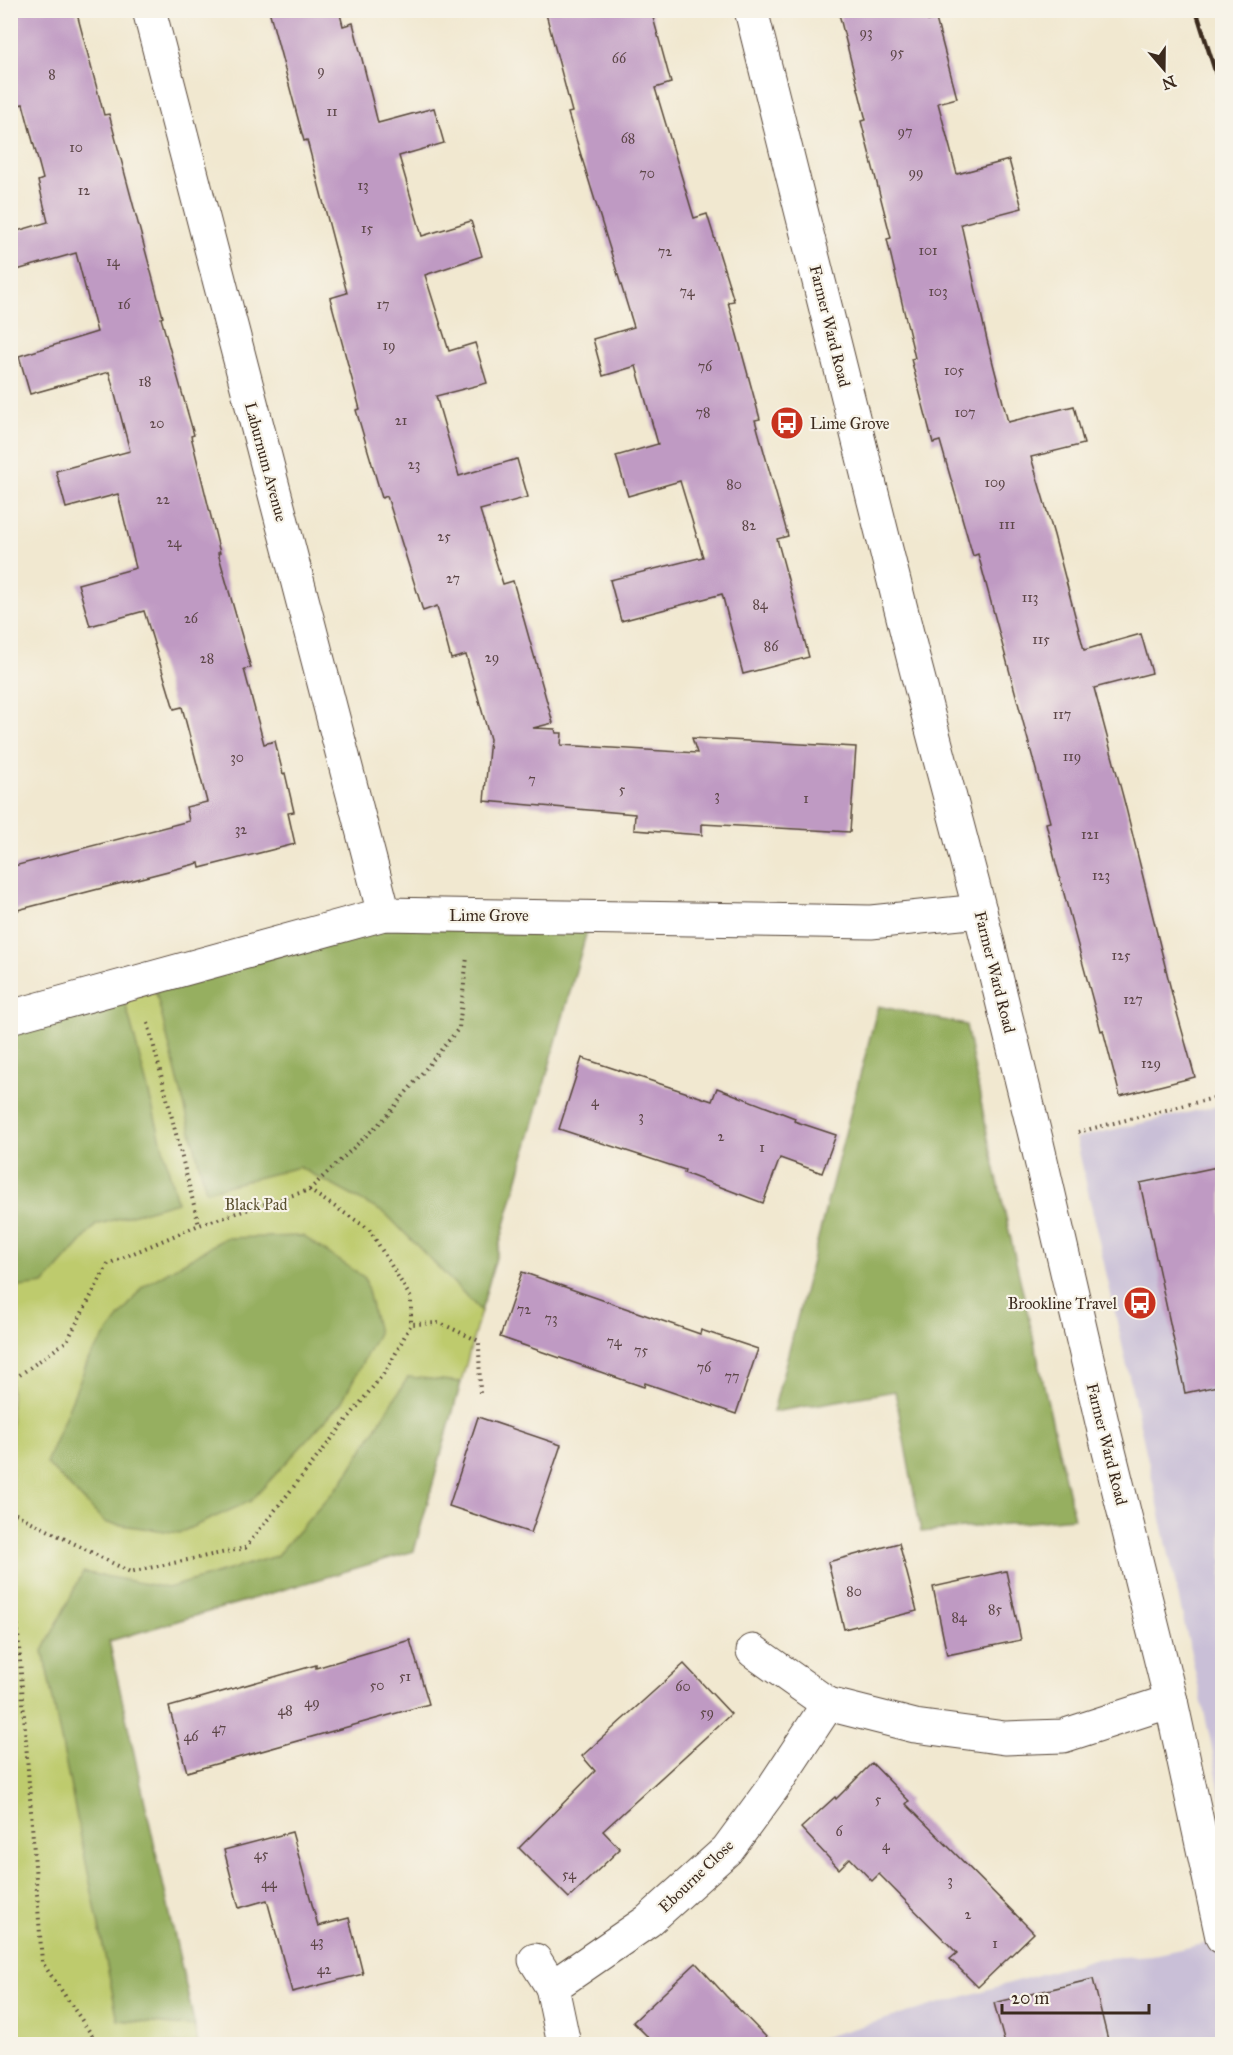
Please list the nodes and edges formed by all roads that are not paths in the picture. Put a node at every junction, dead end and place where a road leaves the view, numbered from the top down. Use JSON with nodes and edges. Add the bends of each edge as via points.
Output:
{"nodes":[{"id":1,"x":149,"y":10,"type":"edge"},
{"id":2,"x":751,"y":10,"type":"edge"},
{"id":3,"x":980,"y":910,"type":"junction"},
{"id":4,"x":384,"y":914,"type":"junction"},
{"id":5,"x":10,"y":1017,"type":"edge"},
{"id":6,"x":753,"y":1651,"type":"dead end"},
{"id":7,"x":1171,"y":1701,"type":"junction"},
{"id":8,"x":828,"y":1704,"type":"junction"},
{"id":9,"x":1222,"y":1937,"type":"edge"},
{"id":10,"x":564,"y":2044,"type":"edge"}],
"edges":[{"from":1,"to":4,"type":"street","name":"Laburnum Avenue"},
{"from":2,"to":3,"type":"street","name":"Farmer Ward Road"},
{"from":3,"to":4,"type":"street","name":"Lime Grove","via":[[871,922]]},
{"from":3,"to":7,"type":"street","name":"Farmer Ward Road"},
{"from":4,"to":5,"type":"street","name":"Lime Grove"},
{"from":6,"to":8,"type":"street"},
{"from":7,"to":8,"type":"street","via":[[1063,1736],[1005,1738],[915,1726]]},
{"from":7,"to":9,"type":"street","name":"Farmer Ward Road"},
{"from":8,"to":10,"type":"street","name":"Ebourne Close","via":[[727,1850],[648,1921],[543,1973]]}]}
